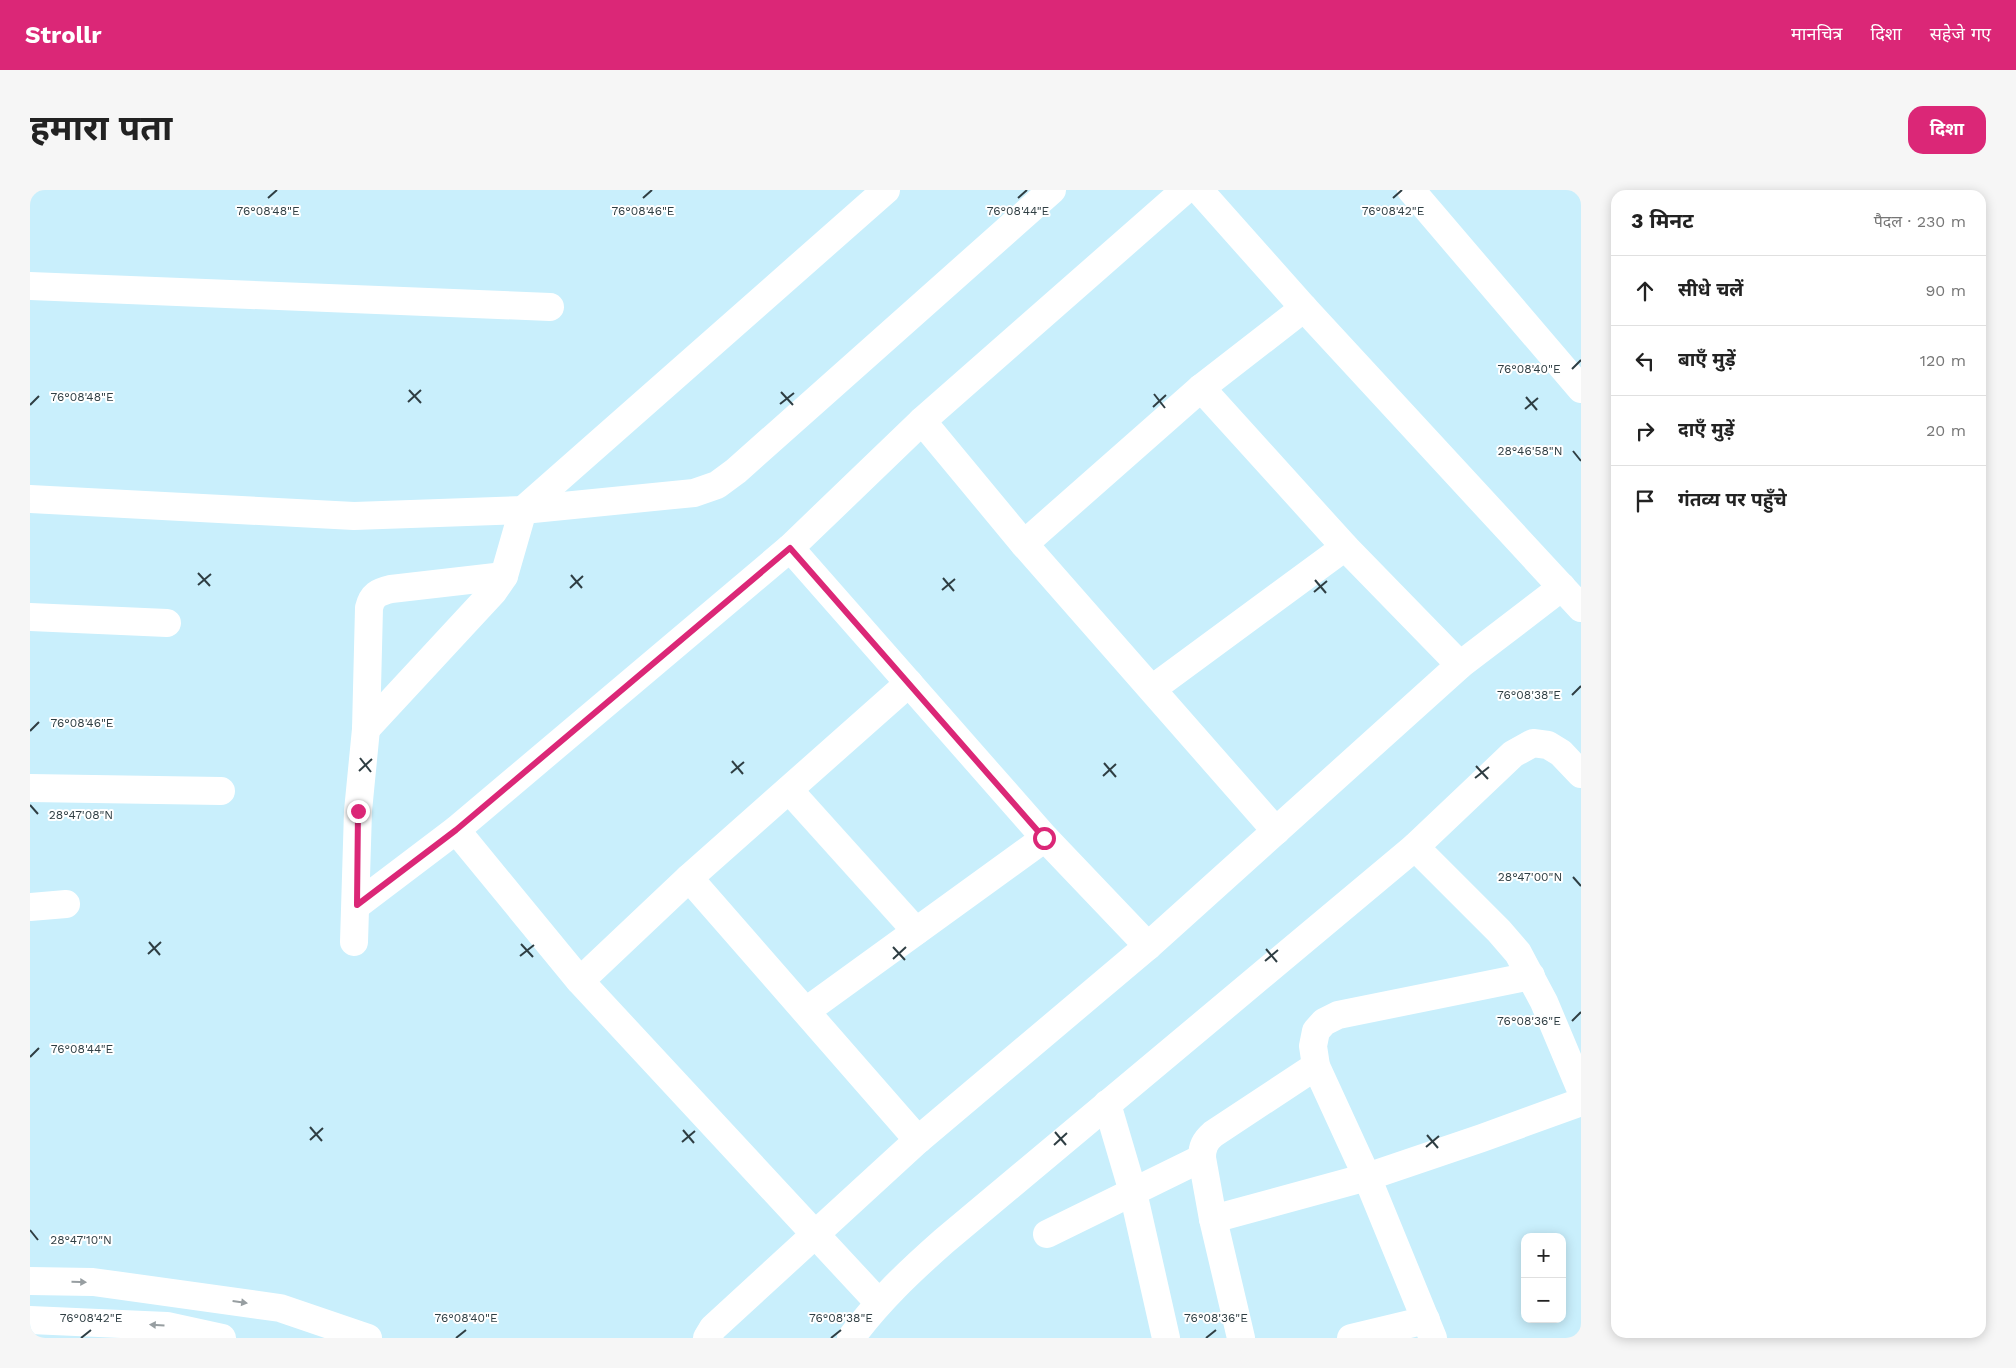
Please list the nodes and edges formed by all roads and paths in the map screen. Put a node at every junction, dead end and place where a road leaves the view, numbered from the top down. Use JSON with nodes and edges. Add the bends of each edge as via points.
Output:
{"nodes":[{"id":1,"x":886,"y":190,"type":"edge"},
{"id":2,"x":1052,"y":190,"type":"edge"},
{"id":3,"x":1185,"y":190,"type":"edge"},
{"id":4,"x":1199,"y":190,"type":"edge"},
{"id":5,"x":1411,"y":190,"type":"edge"},
{"id":6,"x":30,"y":286,"type":"edge"},
{"id":7,"x":550,"y":307,"type":"dead end"},
{"id":8,"x":1304,"y":308,"type":"junction"},
{"id":9,"x":1201,"y":388,"type":"junction"},
{"id":10,"x":1581,"y":389,"type":"edge"},
{"id":11,"x":922,"y":421,"type":"junction"},
{"id":12,"x":30,"y":499,"type":"edge"},
{"id":13,"x":523,"y":510,"type":"junction"},
{"id":14,"x":1024,"y":544,"type":"junction"},
{"id":15,"x":1345,"y":547,"type":"junction"},
{"id":16,"x":790,"y":548,"type":"junction"},
{"id":17,"x":504,"y":576,"type":"junction"},
{"id":18,"x":1562,"y":587,"type":"junction"},
{"id":19,"x":1581,"y":608,"type":"edge"},
{"id":20,"x":30,"y":618,"type":"edge"},
{"id":21,"x":167,"y":623,"type":"dead end"},
{"id":22,"x":1460,"y":665,"type":"junction"},
{"id":23,"x":909,"y":683,"type":"junction"},
{"id":24,"x":1152,"y":689,"type":"junction"},
{"id":25,"x":366,"y":729,"type":"junction"},
{"id":26,"x":1581,"y":774,"type":"edge"},
{"id":27,"x":30,"y":788,"type":"edge"},
{"id":28,"x":788,"y":790,"type":"junction"},
{"id":29,"x":221,"y":792,"type":"dead end"},
{"id":30,"x":456,"y":830,"type":"junction"},
{"id":31,"x":1276,"y":831,"type":"junction"},
{"id":32,"x":1044,"y":838,"type":"junction"},
{"id":33,"x":1416,"y":847,"type":"junction"},
{"id":34,"x":689,"y":878,"type":"junction"},
{"id":35,"x":66,"y":904,"type":"dead end"},
{"id":36,"x":357,"y":905,"type":"junction"},
{"id":37,"x":30,"y":907,"type":"edge"},
{"id":38,"x":916,"y":931,"type":"junction"},
{"id":39,"x":354,"y":942,"type":"dead end"},
{"id":40,"x":1148,"y":946,"type":"junction"},
{"id":41,"x":1531,"y":976,"type":"junction"},
{"id":42,"x":580,"y":981,"type":"junction"},
{"id":43,"x":806,"y":1011,"type":"junction"},
{"id":44,"x":1316,"y":1066,"type":"junction"},
{"id":45,"x":1581,"y":1090,"type":"edge"},
{"id":46,"x":1581,"y":1102,"type":"edge"},
{"id":47,"x":1108,"y":1104,"type":"junction"},
{"id":48,"x":918,"y":1140,"type":"junction"},
{"id":49,"x":1202,"y":1158,"type":"junction"},
{"id":50,"x":1367,"y":1177,"type":"junction"},
{"id":51,"x":1133,"y":1192,"type":"junction"},
{"id":52,"x":1213,"y":1219,"type":"junction"},
{"id":53,"x":817,"y":1234,"type":"junction"},
{"id":54,"x":1047,"y":1234,"type":"dead end"},
{"id":55,"x":30,"y":1281,"type":"edge"},
{"id":56,"x":880,"y":1303,"type":"junction"},
{"id":57,"x":30,"y":1320,"type":"edge"},
{"id":58,"x":1429,"y":1329,"type":"edge"},
{"id":59,"x":222,"y":1338,"type":"edge"},
{"id":60,"x":368,"y":1338,"type":"edge"},
{"id":61,"x":707,"y":1338,"type":"edge"},
{"id":62,"x":851,"y":1338,"type":"edge"},
{"id":63,"x":1166,"y":1338,"type":"edge"},
{"id":64,"x":1242,"y":1338,"type":"edge"},
{"id":65,"x":1351,"y":1338,"type":"edge"}],
"edges":[{"from":1,"to":13,"type":"street"},
{"from":2,"to":13,"type":"street","via":[[717,485],[694,492]]},
{"from":3,"to":11,"type":"street"},
{"from":4,"to":8,"type":"street"},
{"from":5,"to":10,"type":"street"},
{"from":6,"to":7,"type":"street"},
{"from":8,"to":9,"type":"street"},
{"from":8,"to":18,"type":"street"},
{"from":9,"to":14,"type":"street"},
{"from":9,"to":15,"type":"street"},
{"from":11,"to":14,"type":"street"},
{"from":11,"to":16,"type":"street"},
{"from":12,"to":13,"type":"street","via":[[354,516]]},
{"from":13,"to":17,"type":"street"},
{"from":14,"to":24,"type":"street"},
{"from":15,"to":22,"type":"street"},
{"from":15,"to":24,"type":"street"},
{"from":16,"to":23,"type":"street"},
{"from":16,"to":30,"type":"street"},
{"from":17,"to":25,"type":"street","via":[[493,592]]},
{"from":17,"to":25,"type":"street","via":[[391,589],[378,592],[371,598]]},
{"from":18,"to":19,"type":"street"},
{"from":18,"to":22,"type":"street"},
{"from":20,"to":21,"type":"street"},
{"from":22,"to":31,"type":"street"},
{"from":23,"to":28,"type":"street"},
{"from":23,"to":32,"type":"street"},
{"from":24,"to":31,"type":"street"},
{"from":25,"to":36,"type":"street","via":[[358,811]]},
{"from":26,"to":33,"type":"street","via":[[1561,753],[1548,745],[1533,743],[1513,754]]},
{"from":27,"to":29,"type":"street"},
{"from":28,"to":34,"type":"street"},
{"from":28,"to":38,"type":"street"},
{"from":30,"to":36,"type":"street"},
{"from":30,"to":42,"type":"street"},
{"from":31,"to":40,"type":"street"},
{"from":32,"to":38,"type":"street"},
{"from":32,"to":40,"type":"street"},
{"from":33,"to":41,"type":"street","via":[[1499,931],[1518,953]]},
{"from":33,"to":47,"type":"street"},
{"from":34,"to":42,"type":"street"},
{"from":34,"to":43,"type":"street"},
{"from":35,"to":37,"type":"street"},
{"from":36,"to":39,"type":"street"},
{"from":38,"to":43,"type":"street"},
{"from":40,"to":48,"type":"street"},
{"from":41,"to":44,"type":"street","via":[[1338,1014],[1316,1031]]},
{"from":41,"to":45,"type":"street"},
{"from":42,"to":53,"type":"street"},
{"from":43,"to":48,"type":"street"},
{"from":44,"to":49,"type":"street","via":[[1213,1134],[1202,1149]]},
{"from":44,"to":50,"type":"street"},
{"from":46,"to":50,"type":"street"},
{"from":47,"to":51,"type":"street"},
{"from":47,"to":56,"type":"street","via":[[944,1241],[897,1283]]},
{"from":48,"to":53,"type":"street"},
{"from":49,"to":51,"type":"street"},
{"from":49,"to":52,"type":"street"},
{"from":50,"to":52,"type":"street"},
{"from":50,"to":58,"type":"street"},
{"from":51,"to":54,"type":"street"},
{"from":51,"to":63,"type":"street"},
{"from":52,"to":64,"type":"street"},
{"from":53,"to":56,"type":"street"},
{"from":53,"to":61,"type":"street","via":[[713,1328]]},
{"from":55,"to":60,"type":"street","one_way":true,"via":[[93,1282],[280,1308]]},
{"from":56,"to":62,"type":"street"},
{"from":59,"to":57,"type":"street","one_way":true,"via":[[167,1326]]},
{"from":58,"to":65,"type":"street"}]}
